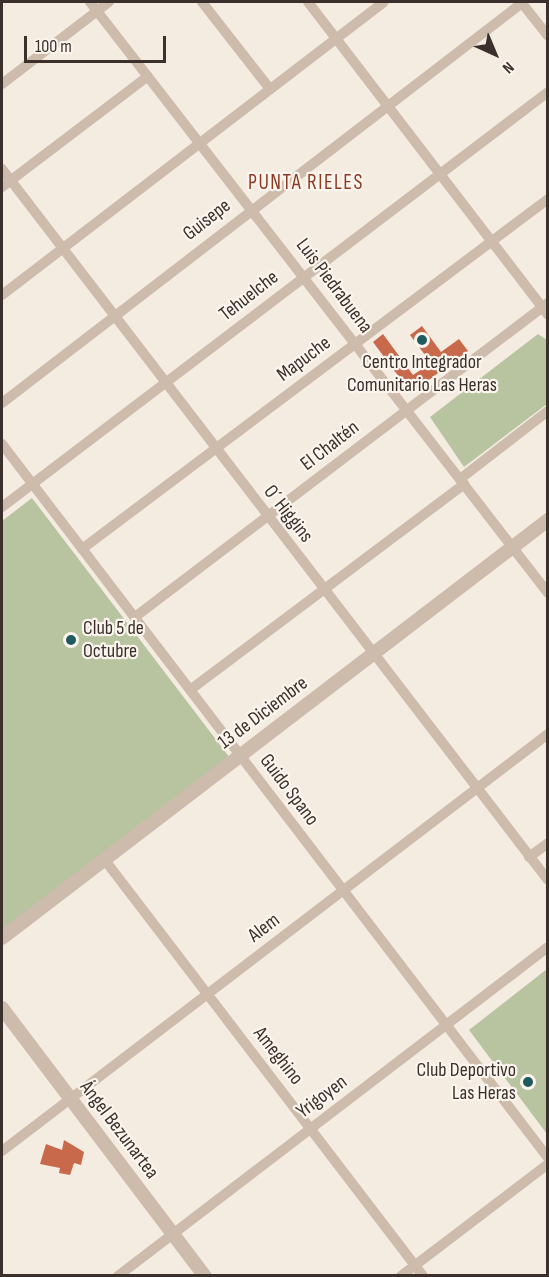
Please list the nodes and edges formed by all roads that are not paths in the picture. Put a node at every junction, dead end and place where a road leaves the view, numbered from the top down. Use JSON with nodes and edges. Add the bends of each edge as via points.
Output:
{"nodes":[{"id":1,"x":109,"y":2,"type":"edge"},
{"id":2,"x":202,"y":2,"type":"edge"},
{"id":3,"x":308,"y":2,"type":"edge"},
{"id":4,"x":384,"y":2,"type":"edge"},
{"id":5,"x":521,"y":2,"type":"edge"},
{"id":6,"x":94,"y":6,"type":"edge"},
{"id":7,"x":548,"y":36,"type":"edge"},
{"id":8,"x":336,"y":38,"type":"junction"},
{"id":9,"x":148,"y":76,"type":"junction"},
{"id":10,"x":2,"y":84,"type":"edge"},
{"id":11,"x":270,"y":89,"type":"junction"},
{"id":12,"x":548,"y":92,"type":"edge"},
{"id":13,"x":387,"y":105,"type":"junction"},
{"id":14,"x":201,"y":141,"type":"junction"},
{"id":15,"x":2,"y":169,"type":"edge"},
{"id":16,"x":439,"y":174,"type":"junction"},
{"id":17,"x":6,"y":183,"type":"edge"},
{"id":18,"x":548,"y":199,"type":"edge"},
{"id":19,"x":252,"y":208,"type":"junction"},
{"id":20,"x":491,"y":242,"type":"junction"},
{"id":21,"x":62,"y":248,"type":"junction"},
{"id":22,"x":305,"y":276,"type":"junction"},
{"id":23,"x":2,"y":295,"type":"edge"},
{"id":24,"x":545,"y":308,"type":"edge"},
{"id":25,"x":114,"y":314,"type":"junction"},
{"id":26,"x":356,"y":343,"type":"junction"},
{"id":27,"x":165,"y":383,"type":"junction"},
{"id":28,"x":2,"y":403,"type":"edge"},
{"id":29,"x":407,"y":409,"type":"junction"},
{"id":30,"x":548,"y":411,"type":"edge"},
{"id":31,"x":2,"y":444,"type":"edge"},
{"id":32,"x":215,"y":449,"type":"junction"},
{"id":33,"x":462,"y":481,"type":"junction"},
{"id":34,"x":32,"y":483,"type":"junction"},
{"id":35,"x":2,"y":507,"type":"edge"},
{"id":36,"x":268,"y":517,"type":"junction"},
{"id":37,"x":548,"y":519,"type":"edge"},
{"id":38,"x":512,"y":547,"type":"junction"},
{"id":39,"x":82,"y":549,"type":"junction"},
{"id":40,"x":324,"y":589,"type":"junction"},
{"id":41,"x":548,"y":593,"type":"edge"},
{"id":42,"x":135,"y":617,"type":"junction"},
{"id":43,"x":373,"y":653,"type":"junction"},
{"id":44,"x":190,"y":690,"type":"junction"},
{"id":45,"x":548,"y":734,"type":"edge"},
{"id":46,"x":240,"y":755,"type":"junction"},
{"id":47,"x":476,"y":788,"type":"junction"},
{"id":48,"x":548,"y":843,"type":"edge"},
{"id":49,"x":529,"y":857,"type":"junction"},
{"id":50,"x":104,"y":859,"type":"junction"},
{"id":51,"x":548,"y":880,"type":"edge"},
{"id":52,"x":343,"y":890,"type":"junction"},
{"id":53,"x":2,"y":938,"type":"edge"},
{"id":54,"x":548,"y":947,"type":"edge"},
{"id":55,"x":207,"y":994,"type":"junction"},
{"id":56,"x":2,"y":1008,"type":"edge"},
{"id":57,"x":446,"y":1025,"type":"junction"},
{"id":58,"x":70,"y":1099,"type":"junction"},
{"id":59,"x":310,"y":1128,"type":"junction"},
{"id":60,"x":2,"y":1151,"type":"edge"},
{"id":61,"x":548,"y":1158,"type":"edge"},
{"id":62,"x":548,"y":1164,"type":"edge"},
{"id":63,"x":173,"y":1234,"type":"junction"},
{"id":64,"x":415,"y":1265,"type":"junction"},
{"id":65,"x":118,"y":1275,"type":"edge"},
{"id":66,"x":205,"y":1275,"type":"edge"},
{"id":67,"x":401,"y":1275,"type":"edge"},
{"id":68,"x":423,"y":1275,"type":"edge"}],
"edges":[{"from":1,"to":6,"type":"street"},
{"from":2,"to":11,"type":"street"},
{"from":3,"to":8,"type":"street"},
{"from":4,"to":8,"type":"street"},
{"from":5,"to":7,"type":"street"},
{"from":5,"to":13,"type":"street","name":"Guisepe"},
{"from":6,"to":9,"type":"street","name":"Luis Piedrabuena"},
{"from":6,"to":10,"type":"street"},
{"from":8,"to":11,"type":"street"},
{"from":8,"to":13,"type":"street"},
{"from":9,"to":14,"type":"street","name":"Luis Piedrabuena"},
{"from":9,"to":17,"type":"street"},
{"from":11,"to":14,"type":"street"},
{"from":12,"to":16,"type":"street","name":"Tehuelche"},
{"from":13,"to":16,"type":"street"},
{"from":13,"to":19,"type":"street","name":"Guisepe"},
{"from":14,"to":19,"type":"street","name":"Luis Piedrabuena"},
{"from":14,"to":21,"type":"street"},
{"from":15,"to":17,"type":"street","name":"O´ Higgins"},
{"from":16,"to":20,"type":"street"},
{"from":16,"to":22,"type":"street","name":"Tehuelche"},
{"from":17,"to":21,"type":"street","name":"O´ Higgins"},
{"from":18,"to":20,"type":"street","name":"Mapuche"},
{"from":19,"to":22,"type":"street","name":"Luis Piedrabuena"},
{"from":19,"to":25,"type":"street","name":"Guisepe"},
{"from":20,"to":24,"type":"street"},
{"from":20,"to":26,"type":"street","name":"Mapuche"},
{"from":21,"to":23,"type":"street"},
{"from":21,"to":25,"type":"street","name":"O´ Higgins"},
{"from":22,"to":26,"type":"street","name":"Luis Piedrabuena"},
{"from":22,"to":27,"type":"street","name":"Tehuelche"},
{"from":24,"to":29,"type":"street","name":"El Chaltén"},
{"from":25,"to":27,"type":"street","name":"O´ Higgins"},
{"from":25,"to":28,"type":"street","name":"Guisepe"},
{"from":26,"to":29,"type":"street","name":"Luis Piedrabuena"},
{"from":26,"to":32,"type":"street","name":"Mapuche"},
{"from":27,"to":32,"type":"street","name":"O´ Higgins"},
{"from":27,"to":34,"type":"street","name":"Tehuelche"},
{"from":29,"to":33,"type":"street","name":"Luis Piedrabuena"},
{"from":29,"to":36,"type":"street","name":"El Chaltén"},
{"from":30,"to":33,"type":"street"},
{"from":31,"to":34,"type":"street","name":"Guido Spano"},
{"from":32,"to":36,"type":"street","name":"O´ Higgins"},
{"from":32,"to":39,"type":"street","name":"Mapuche"},
{"from":33,"to":38,"type":"street","name":"Luis Piedrabuena"},
{"from":33,"to":40,"type":"street"},
{"from":34,"to":35,"type":"street","name":"Tehuelche"},
{"from":34,"to":39,"type":"street","name":"Guido Spano"},
{"from":36,"to":40,"type":"street","name":"O´ Higgins"},
{"from":36,"to":42,"type":"street","name":"El Chaltén"},
{"from":37,"to":38,"type":"street","name":"13 de Diciembre"},
{"from":38,"to":41,"type":"street","name":"Luis Piedrabuena"},
{"from":38,"to":43,"type":"street","name":"13 de Diciembre"},
{"from":39,"to":42,"type":"street","name":"Guido Spano"},
{"from":40,"to":43,"type":"street","name":"O´ Higgins"},
{"from":40,"to":44,"type":"street"},
{"from":42,"to":44,"type":"street","name":"Guido Spano"},
{"from":43,"to":46,"type":"street","name":"13 de Diciembre"},
{"from":43,"to":47,"type":"street","name":"O´ Higgins"},
{"from":44,"to":46,"type":"street","name":"Guido Spano"},
{"from":45,"to":47,"type":"street","name":"Alem"},
{"from":46,"to":50,"type":"street","name":"13 de Diciembre"},
{"from":46,"to":52,"type":"street","name":"Guido Spano"},
{"from":47,"to":49,"type":"street","name":"O´ Higgins"},
{"from":47,"to":52,"type":"street","name":"Alem"},
{"from":48,"to":49,"type":"street"},
{"from":49,"to":51,"type":"street","name":"O´ Higgins"},
{"from":50,"to":53,"type":"street","name":"13 de Diciembre"},
{"from":50,"to":55,"type":"street","name":"Ameghino"},
{"from":52,"to":55,"type":"street","name":"Alem"},
{"from":52,"to":57,"type":"street","name":"Guido Spano"},
{"from":54,"to":57,"type":"street","name":"Yrigoyen"},
{"from":55,"to":58,"type":"street","name":"Alem"},
{"from":55,"to":59,"type":"street","name":"Ameghino"},
{"from":56,"to":58,"type":"street","name":"Ángel Bezunartea"},
{"from":57,"to":59,"type":"street","name":"Yrigoyen"},
{"from":57,"to":61,"type":"street","name":"Guido Spano"},
{"from":58,"to":60,"type":"street","name":"Alem"},
{"from":58,"to":63,"type":"street","name":"Ángel Bezunartea"},
{"from":59,"to":63,"type":"street","name":"Yrigoyen"},
{"from":59,"to":64,"type":"street","name":"Ameghino"},
{"from":62,"to":64,"type":"street"},
{"from":63,"to":65,"type":"street","name":"Yrigoyen"},
{"from":63,"to":66,"type":"street","name":"Ángel Bezunartea"},
{"from":64,"to":67,"type":"street"},
{"from":64,"to":68,"type":"street","name":"Ameghino"}]}
